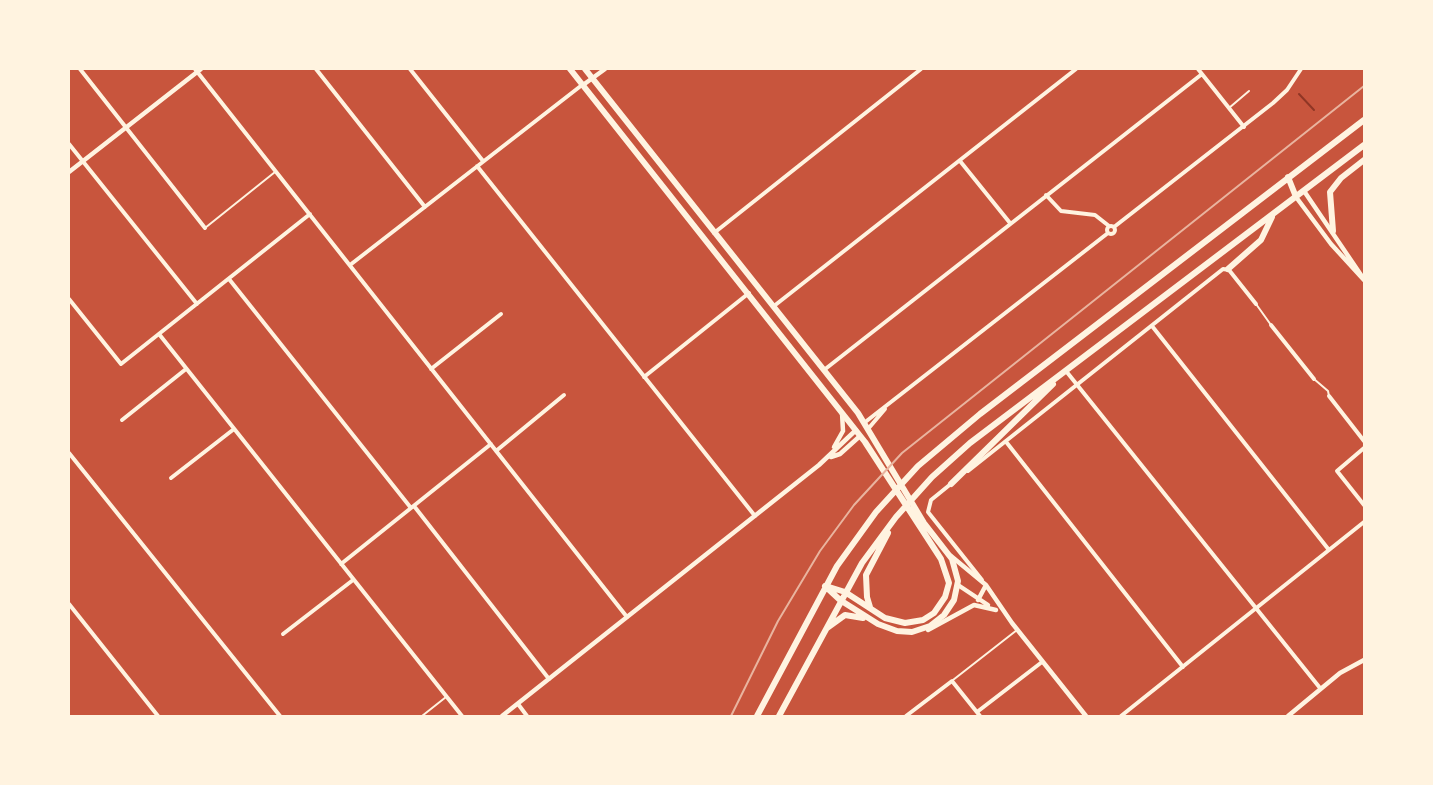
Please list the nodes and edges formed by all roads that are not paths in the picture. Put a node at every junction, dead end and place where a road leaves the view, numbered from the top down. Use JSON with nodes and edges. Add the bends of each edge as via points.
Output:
{"nodes":[{"id":1,"x":80,"y":69,"type":"edge"},
{"id":2,"x":316,"y":69,"type":"edge"},
{"id":3,"x":411,"y":69,"type":"edge"},
{"id":4,"x":570,"y":69,"type":"edge"},
{"id":5,"x":585,"y":69,"type":"edge"},
{"id":6,"x":605,"y":69,"type":"edge"},
{"id":7,"x":921,"y":69,"type":"edge"},
{"id":8,"x":1076,"y":69,"type":"edge"},
{"id":9,"x":1301,"y":69,"type":"edge"},
{"id":10,"x":198,"y":70,"type":"edge"},
{"id":11,"x":1201,"y":71,"type":"edge"},
{"id":12,"x":592,"y":78,"type":"junction"},
{"id":13,"x":583,"y":85,"type":"junction"},
{"id":14,"x":1249,"y":91,"type":"dead end"},
{"id":15,"x":1229,"y":108,"type":"junction"},
{"id":16,"x":1364,"y":120,"type":"edge"},
{"id":17,"x":1244,"y":127,"type":"junction"},
{"id":18,"x":126,"y":128,"type":"junction"},
{"id":19,"x":69,"y":144,"type":"edge"},
{"id":20,"x":1364,"y":145,"type":"edge"},
{"id":21,"x":1364,"y":160,"type":"edge"},
{"id":22,"x":83,"y":161,"type":"junction"},
{"id":23,"x":483,"y":161,"type":"junction"},
{"id":24,"x":960,"y":161,"type":"junction"},
{"id":25,"x":477,"y":166,"type":"junction"},
{"id":26,"x":276,"y":171,"type":"junction"},
{"id":27,"x":69,"y":172,"type":"edge"},
{"id":28,"x":1288,"y":177,"type":"junction"},
{"id":29,"x":1304,"y":191,"type":"junction"},
{"id":30,"x":1046,"y":195,"type":"junction"},
{"id":31,"x":1296,"y":197,"type":"junction"},
{"id":32,"x":425,"y":207,"type":"junction"},
{"id":33,"x":310,"y":214,"type":"junction"},
{"id":34,"x":1274,"y":214,"type":"junction"},
{"id":35,"x":1010,"y":223,"type":"junction"},
{"id":36,"x":1111,"y":227,"type":"junction"},
{"id":37,"x":205,"y":228,"type":"joint"},
{"id":38,"x":1333,"y":231,"type":"junction"},
{"id":39,"x":714,"y":233,"type":"junction"},
{"id":40,"x":350,"y":265,"type":"junction"},
{"id":41,"x":1228,"y":269,"type":"junction"},
{"id":42,"x":229,"y":279,"type":"junction"},
{"id":43,"x":1363,"y":279,"type":"edge"},
{"id":44,"x":749,"y":293,"type":"junction"},
{"id":45,"x":69,"y":298,"type":"edge"},
{"id":46,"x":196,"y":304,"type":"junction"},
{"id":47,"x":1256,"y":304,"type":"joint"},
{"id":48,"x":773,"y":306,"type":"junction"},
{"id":49,"x":501,"y":314,"type":"dead end"},
{"id":50,"x":1271,"y":325,"type":"joint"},
{"id":51,"x":1152,"y":326,"type":"junction"},
{"id":52,"x":159,"y":334,"type":"junction"},
{"id":53,"x":186,"y":369,"type":"junction"},
{"id":54,"x":431,"y":369,"type":"junction"},
{"id":55,"x":824,"y":370,"type":"junction"},
{"id":56,"x":1066,"y":371,"type":"junction"},
{"id":57,"x":645,"y":377,"type":"junction"},
{"id":58,"x":1314,"y":379,"type":"joint"},
{"id":59,"x":1077,"y":384,"type":"junction"},
{"id":60,"x":564,"y":395,"type":"dead end"},
{"id":61,"x":1329,"y":396,"type":"joint"},
{"id":62,"x":842,"y":411,"type":"junction"},
{"id":63,"x":122,"y":420,"type":"dead end"},
{"id":64,"x":866,"y":426,"type":"junction"},
{"id":65,"x":234,"y":429,"type":"junction"},
{"id":66,"x":858,"y":433,"type":"junction"},
{"id":67,"x":1364,"y":441,"type":"edge"},
{"id":68,"x":1007,"y":442,"type":"junction"},
{"id":69,"x":491,"y":444,"type":"junction"},
{"id":70,"x":1364,"y":448,"type":"edge"},
{"id":71,"x":495,"y":451,"type":"junction"},
{"id":72,"x":69,"y":453,"type":"edge"},
{"id":73,"x":828,"y":458,"type":"junction"},
{"id":74,"x":883,"y":461,"type":"junction"},
{"id":75,"x":171,"y":478,"type":"dead end"},
{"id":76,"x":951,"y":484,"type":"junction"},
{"id":77,"x":1364,"y":505,"type":"edge"},
{"id":78,"x":413,"y":507,"type":"junction"},
{"id":79,"x":755,"y":516,"type":"junction"},
{"id":80,"x":896,"y":517,"type":"junction"},
{"id":81,"x":1364,"y":522,"type":"edge"},
{"id":82,"x":922,"y":525,"type":"junction"},
{"id":83,"x":938,"y":541,"type":"junction"},
{"id":84,"x":1329,"y":550,"type":"junction"},
{"id":85,"x":341,"y":564,"type":"junction"},
{"id":86,"x":948,"y":574,"type":"junction"},
{"id":87,"x":354,"y":580,"type":"junction"},
{"id":88,"x":958,"y":585,"type":"junction"},
{"id":89,"x":986,"y":585,"type":"junction"},
{"id":90,"x":825,"y":586,"type":"junction"},
{"id":91,"x":844,"y":592,"type":"junction"},
{"id":92,"x":979,"y":598,"type":"junction"},
{"id":93,"x":840,"y":600,"type":"junction"},
{"id":94,"x":69,"y":603,"type":"edge"},
{"id":95,"x":969,"y":607,"type":"junction"},
{"id":96,"x":1256,"y":609,"type":"junction"},
{"id":97,"x":996,"y":610,"type":"junction"},
{"id":98,"x":874,"y":611,"type":"junction"},
{"id":99,"x":627,"y":617,"type":"junction"},
{"id":100,"x":1012,"y":623,"type":"junction"},
{"id":101,"x":878,"y":624,"type":"junction"},
{"id":102,"x":1017,"y":630,"type":"junction"},
{"id":103,"x":912,"y":632,"type":"junction"},
{"id":104,"x":283,"y":634,"type":"dead end"},
{"id":105,"x":821,"y":636,"type":"junction"},
{"id":106,"x":1364,"y":660,"type":"edge"},
{"id":107,"x":1042,"y":662,"type":"junction"},
{"id":108,"x":1183,"y":667,"type":"junction"},
{"id":109,"x":549,"y":679,"type":"junction"},
{"id":110,"x":952,"y":681,"type":"junction"},
{"id":111,"x":1320,"y":688,"type":"junction"},
{"id":112,"x":447,"y":697,"type":"junction"},
{"id":113,"x":518,"y":704,"type":"junction"},
{"id":114,"x":979,"y":714,"type":"edge"},
{"id":115,"x":158,"y":716,"type":"edge"},
{"id":116,"x":279,"y":716,"type":"edge"},
{"id":117,"x":423,"y":716,"type":"edge"},
{"id":118,"x":462,"y":716,"type":"edge"},
{"id":119,"x":502,"y":716,"type":"edge"},
{"id":120,"x":527,"y":716,"type":"edge"},
{"id":121,"x":757,"y":716,"type":"edge"},
{"id":122,"x":780,"y":716,"type":"edge"},
{"id":123,"x":906,"y":716,"type":"edge"},
{"id":124,"x":1086,"y":716,"type":"edge"},
{"id":125,"x":1121,"y":716,"type":"edge"},
{"id":126,"x":1288,"y":716,"type":"edge"}],
"edges":[{"from":1,"to":18,"type":"street"},
{"from":2,"to":32,"type":"street"},
{"from":3,"to":23,"type":"street"},
{"from":4,"to":13,"type":"highway"},
{"from":5,"to":12,"type":"highway"},
{"from":6,"to":12,"type":"street"},
{"from":7,"to":39,"type":"street"},
{"from":8,"to":24,"type":"street"},
{"from":9,"to":17,"type":"street","via":[[1281,97]]},
{"from":10,"to":18,"type":"street"},
{"from":10,"to":26,"type":"street"},
{"from":11,"to":15,"type":"street"},
{"from":11,"to":30,"type":"street"},
{"from":12,"to":13,"type":"street"},
{"from":12,"to":39,"type":"highway"},
{"from":13,"to":23,"type":"street"},
{"from":13,"to":44,"type":"highway"},
{"from":14,"to":15,"type":"lane"},
{"from":15,"to":17,"type":"street"},
{"from":16,"to":28,"type":"highway"},
{"from":17,"to":36,"type":"street"},
{"from":18,"to":22,"type":"street"},
{"from":18,"to":37,"type":"street"},
{"from":19,"to":22,"type":"street"},
{"from":20,"to":29,"type":"highway"},
{"from":21,"to":38,"type":"highway","via":[[1330,192]]},
{"from":22,"to":27,"type":"street"},
{"from":22,"to":46,"type":"street"},
{"from":23,"to":25,"type":"street"},
{"from":24,"to":35,"type":"street"},
{"from":24,"to":48,"type":"street"},
{"from":25,"to":32,"type":"street"},
{"from":25,"to":57,"type":"street"},
{"from":26,"to":33,"type":"street"},
{"from":26,"to":37,"type":"lane"},
{"from":28,"to":29,"type":"highway"},
{"from":28,"to":31,"type":"highway"},
{"from":28,"to":90,"type":"highway","via":[[930,455],[870,519]]},
{"from":29,"to":31,"type":"highway"},
{"from":29,"to":38,"type":"street"},
{"from":30,"to":35,"type":"street"},
{"from":30,"to":36,"type":"street","via":[[1061,211],[1095,215]]},
{"from":31,"to":34,"type":"highway"},
{"from":31,"to":43,"type":"street","via":[[1330,244]]},
{"from":32,"to":40,"type":"street"},
{"from":33,"to":40,"type":"street"},
{"from":33,"to":42,"type":"street"},
{"from":34,"to":41,"type":"highway","via":[[1258,243]]},
{"from":34,"to":56,"type":"highway"},
{"from":35,"to":55,"type":"street"},
{"from":36,"to":64,"type":"street"},
{"from":38,"to":43,"type":"street"},
{"from":39,"to":48,"type":"highway"},
{"from":40,"to":54,"type":"street"},
{"from":41,"to":47,"type":"street"},
{"from":41,"to":51,"type":"street"},
{"from":42,"to":46,"type":"street"},
{"from":42,"to":78,"type":"street"},
{"from":44,"to":57,"type":"street"},
{"from":44,"to":62,"type":"highway"},
{"from":45,"to":52,"type":"street","via":[[122,364]]},
{"from":46,"to":52,"type":"street"},
{"from":47,"to":50,"type":"lane"},
{"from":48,"to":55,"type":"highway"},
{"from":49,"to":54,"type":"street"},
{"from":50,"to":58,"type":"street"},
{"from":51,"to":59,"type":"street"},
{"from":51,"to":84,"type":"street"},
{"from":52,"to":53,"type":"street"},
{"from":53,"to":63,"type":"street"},
{"from":53,"to":65,"type":"street"},
{"from":54,"to":69,"type":"street"},
{"from":55,"to":64,"type":"highway"},
{"from":56,"to":59,"type":"street"},
{"from":56,"to":76,"type":"highway"},
{"from":56,"to":80,"type":"highway","via":[[951,460]]},
{"from":57,"to":79,"type":"street"},
{"from":58,"to":61,"type":"lane"},
{"from":59,"to":68,"type":"street"},
{"from":59,"to":96,"type":"street"},
{"from":60,"to":71,"type":"street"},
{"from":61,"to":67,"type":"street"},
{"from":62,"to":66,"type":"highway"},
{"from":62,"to":73,"type":"street","via":[[843,431]]},
{"from":64,"to":66,"type":"highway"},
{"from":64,"to":74,"type":"highway"},
{"from":65,"to":75,"type":"street"},
{"from":65,"to":85,"type":"street"},
{"from":66,"to":73,"type":"street","via":[[840,454]]},
{"from":66,"to":74,"type":"highway"},
{"from":68,"to":76,"type":"street"},
{"from":68,"to":108,"type":"street"},
{"from":69,"to":71,"type":"street"},
{"from":69,"to":78,"type":"street"},
{"from":70,"to":77,"type":"street","via":[[1337,471]]},
{"from":71,"to":99,"type":"street"},
{"from":72,"to":116,"type":"street"},
{"from":73,"to":79,"type":"street"},
{"from":74,"to":82,"type":"highway"},
{"from":76,"to":89,"type":"street","via":[[931,500],[928,510]]},
{"from":78,"to":85,"type":"street"},
{"from":78,"to":109,"type":"street"},
{"from":79,"to":99,"type":"street"},
{"from":80,"to":91,"type":"highway"},
{"from":80,"to":98,"type":"highway","via":[[866,575],[867,600]]},
{"from":81,"to":84,"type":"street"},
{"from":82,"to":83,"type":"highway"},
{"from":82,"to":86,"type":"highway"},
{"from":83,"to":88,"type":"highway","via":[[954,564]]},
{"from":83,"to":89,"type":"street"},
{"from":84,"to":96,"type":"street"},
{"from":85,"to":87,"type":"street"},
{"from":86,"to":88,"type":"highway"},
{"from":86,"to":98,"type":"highway","via":[[943,602],[922,620],[898,622]]},
{"from":87,"to":104,"type":"street"},
{"from":87,"to":112,"type":"street"},
{"from":88,"to":92,"type":"street"},
{"from":88,"to":103,"type":"highway","via":[[944,615],[930,626]]},
{"from":89,"to":92,"type":"street"},
{"from":89,"to":100,"type":"street"},
{"from":90,"to":91,"type":"highway"},
{"from":90,"to":93,"type":"highway"},
{"from":90,"to":121,"type":"highway"},
{"from":91,"to":93,"type":"highway"},
{"from":91,"to":98,"type":"highway"},
{"from":92,"to":95,"type":"street"},
{"from":92,"to":97,"type":"street"},
{"from":93,"to":101,"type":"highway"},
{"from":93,"to":105,"type":"highway"},
{"from":94,"to":115,"type":"street"},
{"from":95,"to":97,"type":"street","via":[[980,604]]},
{"from":95,"to":103,"type":"street","via":[[940,625]]},
{"from":96,"to":108,"type":"street"},
{"from":96,"to":111,"type":"street"},
{"from":97,"to":100,"type":"street"},
{"from":99,"to":109,"type":"street"},
{"from":100,"to":102,"type":"street"},
{"from":101,"to":103,"type":"highway"},
{"from":101,"to":105,"type":"highway","via":[[849,614],[835,621]]},
{"from":102,"to":107,"type":"street"},
{"from":102,"to":110,"type":"lane"},
{"from":105,"to":122,"type":"highway"},
{"from":106,"to":111,"type":"street"},
{"from":107,"to":114,"type":"street"},
{"from":107,"to":124,"type":"street"},
{"from":108,"to":125,"type":"street"},
{"from":109,"to":113,"type":"street"},
{"from":110,"to":114,"type":"street"},
{"from":110,"to":123,"type":"street"},
{"from":111,"to":126,"type":"street"},
{"from":112,"to":117,"type":"lane"},
{"from":112,"to":118,"type":"street"},
{"from":113,"to":119,"type":"street"},
{"from":113,"to":120,"type":"street"}]}
